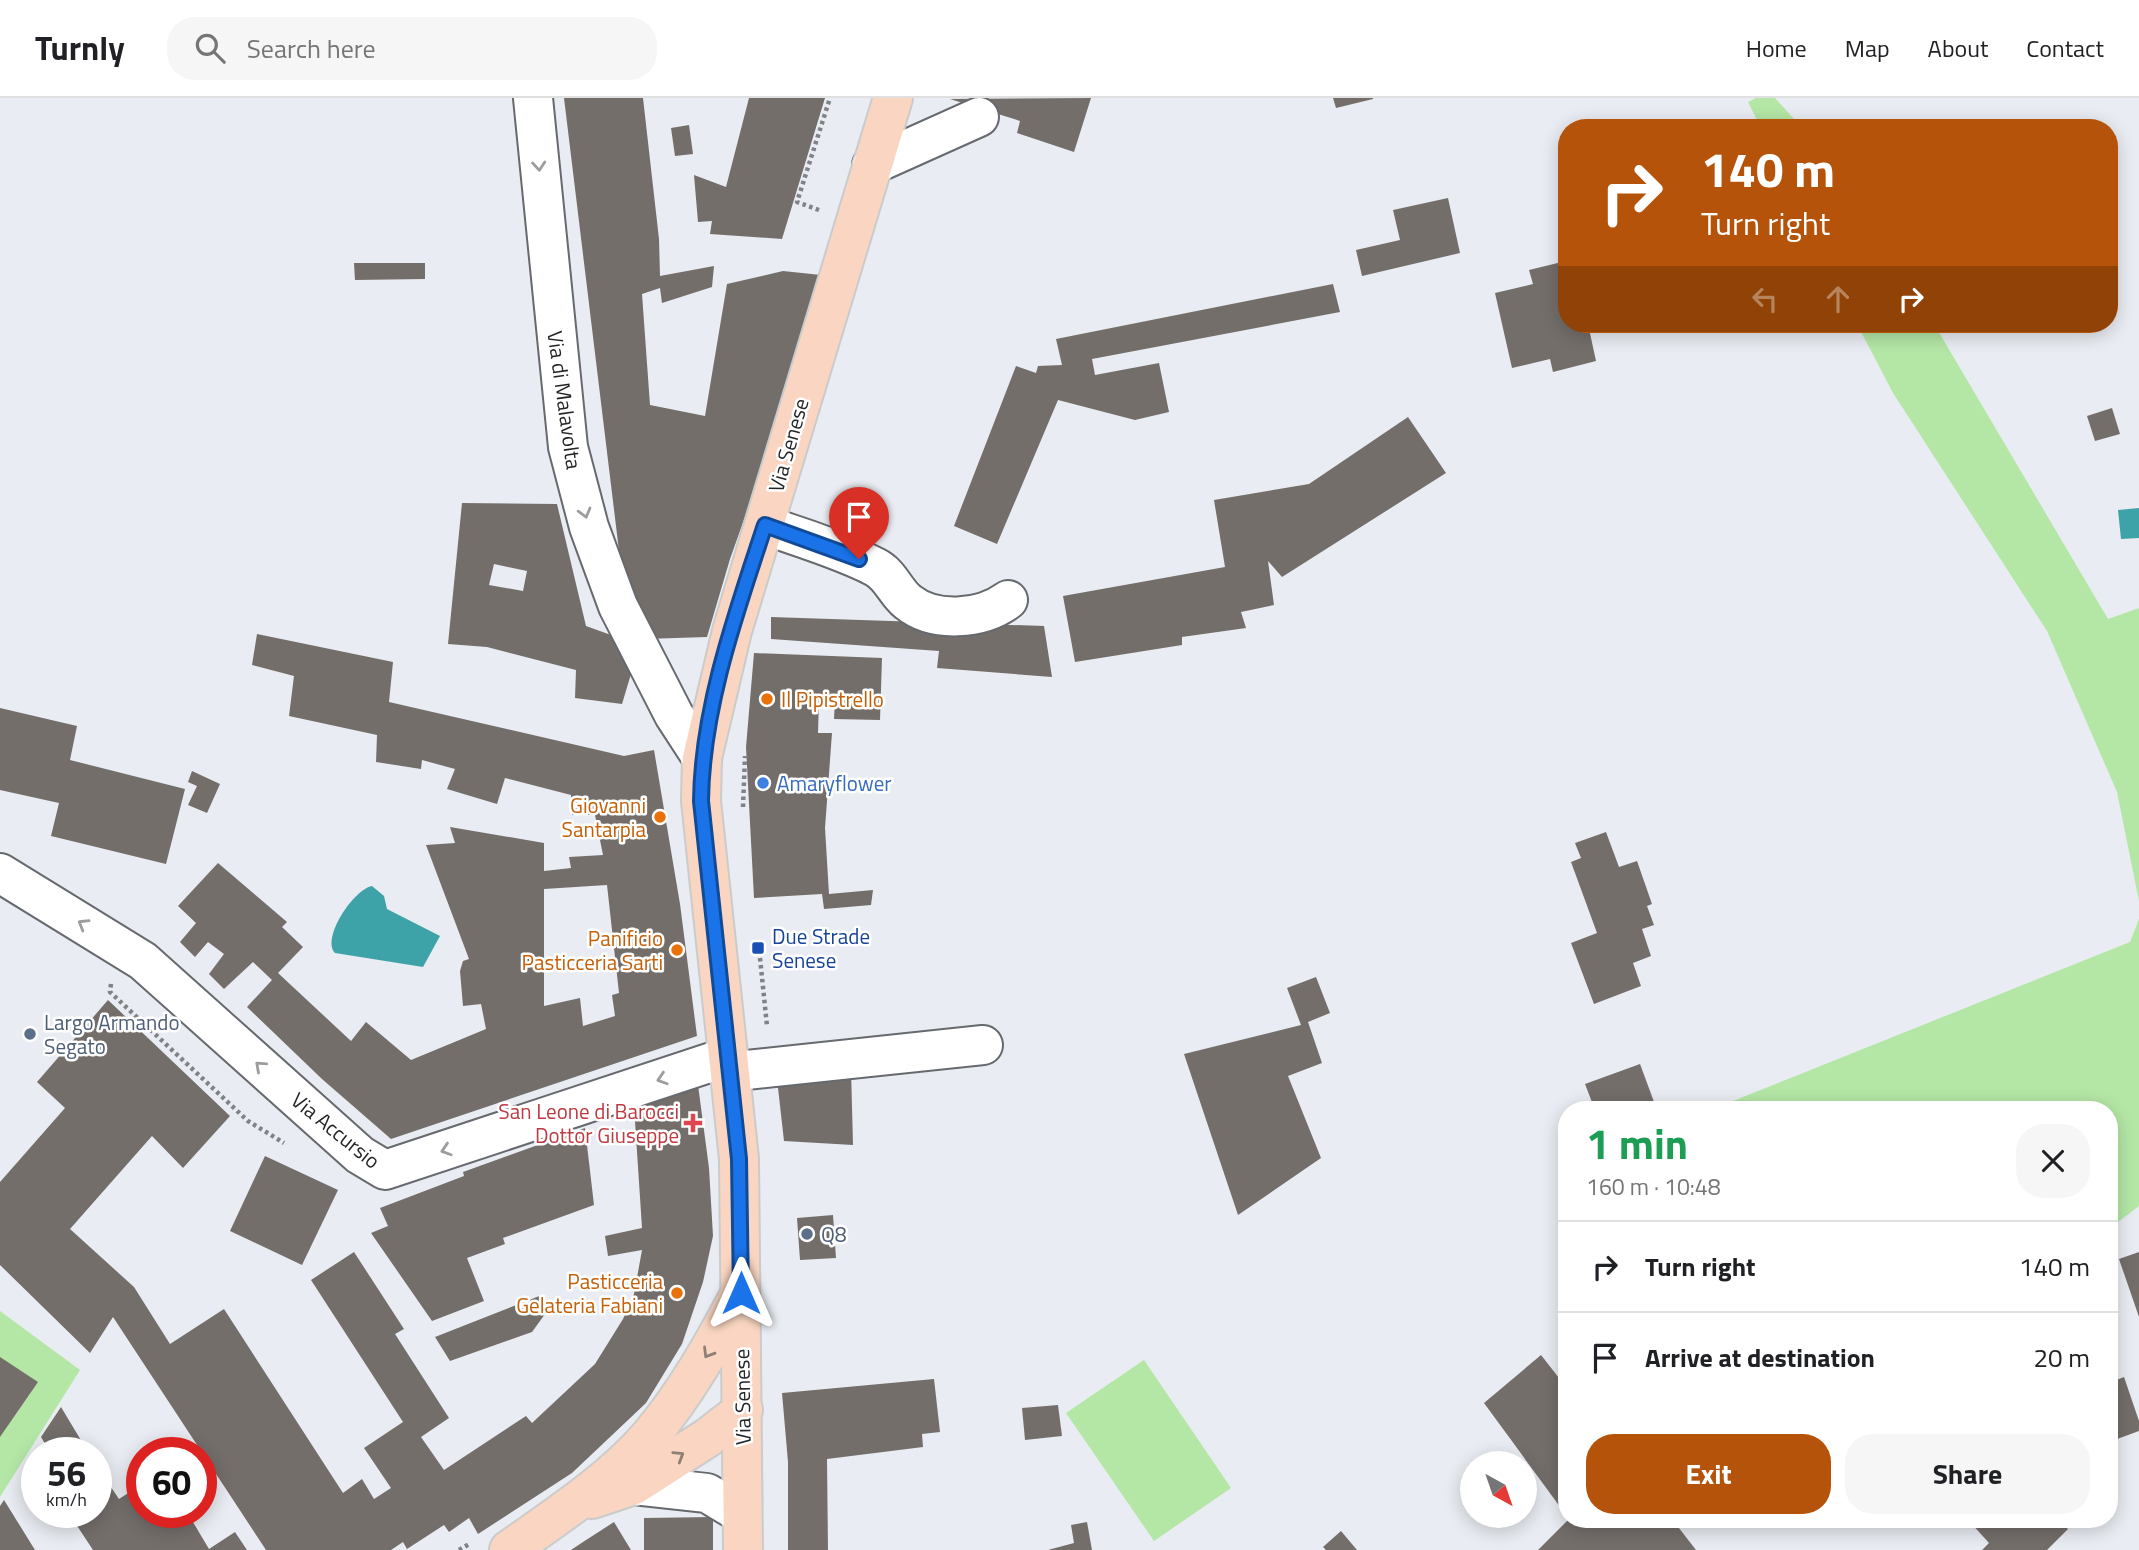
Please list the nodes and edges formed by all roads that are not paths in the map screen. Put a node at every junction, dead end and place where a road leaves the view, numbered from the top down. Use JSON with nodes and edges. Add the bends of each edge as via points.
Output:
{"nodes":[{"id":1,"x":533,"y":98,"type":"edge"},
{"id":2,"x":893,"y":98,"type":"edge"},
{"id":3,"x":979,"y":117,"type":"dead end"},
{"id":4,"x":872,"y":165,"type":"junction"},
{"id":5,"x":765,"y":525,"type":"junction"},
{"id":6,"x":1008,"y":600,"type":"dead end"},
{"id":7,"x":702,"y":758,"type":"junction"},
{"id":8,"x":0,"y":873,"type":"edge"},
{"id":9,"x":984,"y":1045,"type":"dead end"},
{"id":10,"x":728,"y":1065,"type":"junction"},
{"id":11,"x":741,"y":1293,"type":"junction"},
{"id":12,"x":743,"y":1410,"type":"junction"},
{"id":13,"x":634,"y":1485,"type":"junction"},
{"id":14,"x":573,"y":1505,"type":"junction"},
{"id":15,"x":743,"y":1532,"type":"edge"},
{"id":16,"x":509,"y":1550,"type":"edge"}],
"edges":[{"from":1,"to":7,"type":"street","name":"Via di Malavolta","one_way":true,"via":[[568,447],[589,527],[618,606],[674,715]]},
{"from":2,"to":4,"type":"main road","name":"Via Senese"},
{"from":3,"to":4,"type":"street"},
{"from":4,"to":5,"type":"main road","name":"Via Senese"},
{"from":5,"to":6,"type":"street","via":[[880,569],[905,600],[922,612],[946,617],[974,614],[998,608]]},
{"from":5,"to":7,"type":"main road","name":"Via Senese","via":[[735,619]]},
{"from":7,"to":10,"type":"main road","name":"Via Senese","via":[[701,801]]},
{"from":10,"to":8,"type":"street","name":"Via Accursio","one_way":true,"via":[[385,1170],[360,1155],[142,961]]},
{"from":9,"to":10,"type":"street","via":[[770,1066]]},
{"from":10,"to":11,"type":"main road","name":"Via Senese","via":[[739,1159]]},
{"from":11,"to":12,"type":"main road","name":"Via Senese"},
{"from":11,"to":14,"type":"main road","one_way":true,"via":[[679,1399],[648,1438]]},
{"from":13,"to":12,"type":"main road","one_way":true},
{"from":12,"to":15,"type":"main road","name":"Via Senese"},
{"from":13,"to":14,"type":"main road"},
{"from":13,"to":15,"type":"street","via":[[707,1493]]},
{"from":14,"to":16,"type":"main road"}]}
